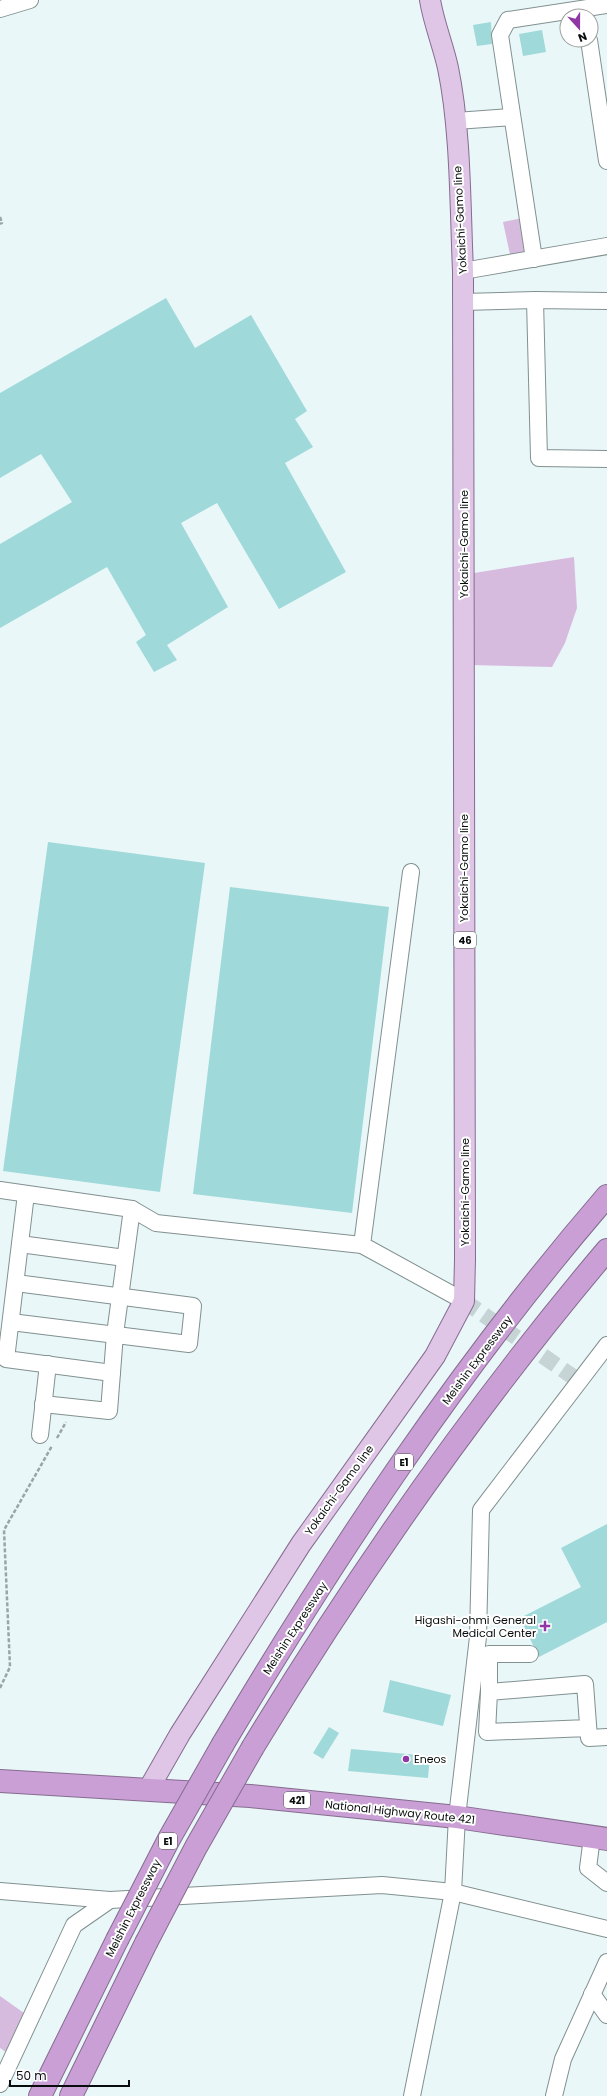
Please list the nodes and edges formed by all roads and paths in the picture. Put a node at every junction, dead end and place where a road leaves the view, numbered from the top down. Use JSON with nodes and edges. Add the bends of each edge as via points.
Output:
{"nodes":[{"id":1,"x":30,"y":0,"type":"edge"},
{"id":2,"x":430,"y":0,"type":"edge"},
{"id":3,"x":607,"y":4,"type":"edge"},
{"id":4,"x":596,"y":8,"type":"edge"},
{"id":5,"x":0,"y":9,"type":"edge"},
{"id":6,"x":559,"y":15,"type":"edge"},
{"id":7,"x":590,"y":48,"type":"edge"},
{"id":8,"x":512,"y":117,"type":"junction"},
{"id":9,"x":456,"y":121,"type":"junction"},
{"id":10,"x":607,"y":161,"type":"edge"},
{"id":11,"x":0,"y":217,"type":"edge"},
{"id":12,"x":0,"y":224,"type":"edge"},
{"id":13,"x":607,"y":246,"type":"edge"},
{"id":14,"x":534,"y":259,"type":"junction"},
{"id":15,"x":464,"y":271,"type":"junction"},
{"id":16,"x":535,"y":300,"type":"junction"},
{"id":17,"x":607,"y":301,"type":"edge"},
{"id":18,"x":463,"y":302,"type":"junction"},
{"id":19,"x":607,"y":459,"type":"edge"},
{"id":20,"x":410,"y":872,"type":"dead end"},
{"id":21,"x":607,"y":1179,"type":"edge"},
{"id":22,"x":0,"y":1190,"type":"edge"},
{"id":23,"x":26,"y":1194,"type":"junction"},
{"id":24,"x":607,"y":1196,"type":"edge"},
{"id":25,"x":132,"y":1209,"type":"junction"},
{"id":26,"x":20,"y":1244,"type":"junction"},
{"id":27,"x":362,"y":1244,"type":"junction"},
{"id":28,"x":607,"y":1250,"type":"edge"},
{"id":29,"x":125,"y":1258,"type":"junction"},
{"id":30,"x":16,"y":1283,"type":"junction"},
{"id":31,"x":120,"y":1297,"type":"junction"},
{"id":32,"x":464,"y":1301,"type":"junction"},
{"id":33,"x":11,"y":1322,"type":"junction"},
{"id":34,"x":115,"y":1334,"type":"junction"},
{"id":35,"x":607,"y":1344,"type":"edge"},
{"id":36,"x":48,"y":1364,"type":"junction"},
{"id":37,"x":112,"y":1373,"type":"junction"},
{"id":38,"x":452,"y":1391,"type":"junction"},
{"id":39,"x":43,"y":1404,"type":"junction"},
{"id":40,"x":67,"y":1420,"type":"dead end"},
{"id":41,"x":40,"y":1435,"type":"dead end"},
{"id":42,"x":530,"y":1654,"type":"dead end"},
{"id":43,"x":0,"y":1688,"type":"edge"},
{"id":44,"x":489,"y":1692,"type":"junction"},
{"id":45,"x":588,"y":1728,"type":"junction"},
{"id":46,"x":607,"y":1737,"type":"edge"},
{"id":47,"x":0,"y":1781,"type":"edge"},
{"id":48,"x":148,"y":1790,"type":"junction"},
{"id":49,"x":457,"y":1817,"type":"junction"},
{"id":50,"x":600,"y":1838,"type":"edge"},
{"id":51,"x":607,"y":1883,"type":"edge"},
{"id":52,"x":0,"y":1891,"type":"edge"},
{"id":53,"x":453,"y":1892,"type":"junction"},
{"id":54,"x":110,"y":1900,"type":"junction"},
{"id":55,"x":607,"y":1929,"type":"edge"},
{"id":56,"x":607,"y":1962,"type":"edge"},
{"id":57,"x":592,"y":1994,"type":"junction"},
{"id":58,"x":607,"y":2015,"type":"edge"},
{"id":59,"x":0,"y":2084,"type":"edge"},
{"id":60,"x":40,"y":2096,"type":"edge"},
{"id":61,"x":71,"y":2096,"type":"edge"},
{"id":62,"x":412,"y":2096,"type":"edge"},
{"id":63,"x":554,"y":2096,"type":"edge"}],
"edges":[{"from":1,"to":5,"type":"street"},
{"from":2,"to":9,"type":"main road","name":"Yokaichi-Gamo line","number":"46","via":[[448,67]]},
{"from":3,"to":4,"type":"street"},
{"from":6,"to":8,"type":"street","via":[[508,20],[500,35]]},
{"from":7,"to":10,"type":"street"},
{"from":8,"to":9,"type":"street"},
{"from":8,"to":14,"type":"street"},
{"from":9,"to":15,"type":"main road","name":"Yokaichi-Gamo line","number":"46"},
{"from":11,"to":12,"type":"path"},
{"from":13,"to":14,"type":"street"},
{"from":14,"to":15,"type":"street"},
{"from":15,"to":18,"type":"main road","name":"Yokaichi-Gamo line","number":"46"},
{"from":16,"to":17,"type":"street"},
{"from":16,"to":18,"type":"street"},
{"from":16,"to":19,"type":"street","via":[[539,458]]},
{"from":18,"to":32,"type":"main road","name":"Yokaichi-Gamo line","number":"46"},
{"from":20,"to":27,"type":"street"},
{"from":21,"to":38,"type":"highway","via":[[552,1246]]},
{"from":22,"to":23,"type":"street"},
{"from":23,"to":25,"type":"street"},
{"from":23,"to":26,"type":"street"},
{"from":24,"to":38,"type":"highway","name":"Meishin Expressway","number":"E1","via":[[559,1252]]},
{"from":25,"to":27,"type":"street","via":[[156,1223]]},
{"from":25,"to":29,"type":"street"},
{"from":26,"to":29,"type":"street"},
{"from":26,"to":30,"type":"street"},
{"from":27,"to":32,"type":"street"},
{"from":28,"to":61,"type":"highway","number":"E1","bridge":true,"via":[[478,1413],[376,1554],[291,1684],[196,1847]]},
{"from":29,"to":31,"type":"street"},
{"from":30,"to":31,"type":"street"},
{"from":30,"to":33,"type":"street"},
{"from":31,"to":34,"type":"street"},
{"from":31,"to":34,"type":"street","via":[[194,1306],[189,1344]]},
{"from":32,"to":48,"type":"main road","name":"Yokaichi-Gamo line","number":"46","via":[[435,1356],[301,1544],[180,1734]]},
{"from":33,"to":34,"type":"street"},
{"from":33,"to":36,"type":"street","via":[[6,1359]]},
{"from":34,"to":37,"type":"street"},
{"from":35,"to":49,"type":"street","via":[[481,1510],[478,1637]]},
{"from":36,"to":37,"type":"street"},
{"from":36,"to":39,"type":"street"},
{"from":37,"to":39,"type":"street","via":[[109,1411]]},
{"from":38,"to":60,"type":"highway","name":"Meishin Expressway","number":"E1","bridge":true,"via":[[352,1539],[223,1744],[169,1839]]},
{"from":39,"to":41,"type":"street"},
{"from":40,"to":43,"type":"path","via":[[4,1530],[10,1668]]},
{"from":42,"to":44,"type":"street","via":[[489,1654]]},
{"from":44,"to":45,"type":"street","via":[[487,1732]]},
{"from":44,"to":45,"type":"street","via":[[586,1684]]},
{"from":45,"to":46,"type":"street","via":[[589,1738]]},
{"from":47,"to":48,"type":"highway","name":"National Highway Route 421","number":"421"},
{"from":48,"to":49,"type":"highway","name":"National Highway Route 421","number":"421","via":[[250,1796]]},
{"from":49,"to":50,"type":"highway","name":"National Highway Route 421","number":"421"},
{"from":49,"to":53,"type":"street"},
{"from":50,"to":51,"type":"street","via":[[588,1868]]},
{"from":52,"to":54,"type":"street"},
{"from":53,"to":54,"type":"street","via":[[382,1885]]},
{"from":53,"to":55,"type":"street"},
{"from":53,"to":62,"type":"street"},
{"from":54,"to":59,"type":"street","via":[[74,1925]]},
{"from":56,"to":57,"type":"street"},
{"from":57,"to":58,"type":"street"},
{"from":57,"to":63,"type":"street","via":[[563,2059]]}]}
